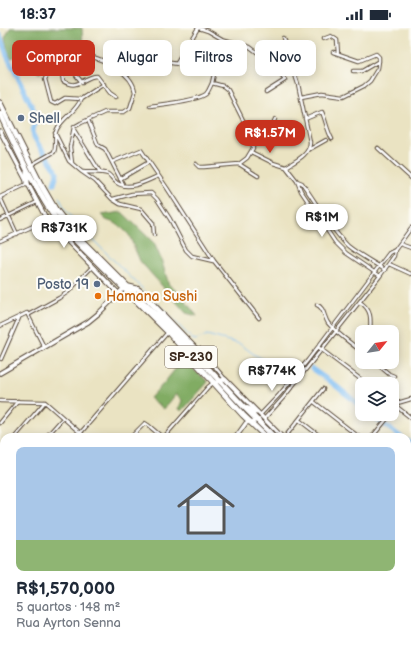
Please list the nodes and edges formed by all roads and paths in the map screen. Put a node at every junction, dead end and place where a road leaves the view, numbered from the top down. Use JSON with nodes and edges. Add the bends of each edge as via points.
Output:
{"nodes":[{"id":1,"x":199,"y":28,"type":"edge"},
{"id":2,"x":222,"y":39,"type":"joint"},
{"id":3,"x":323,"y":39,"type":"dead end"},
{"id":4,"x":334,"y":52,"type":"dead end"},
{"id":5,"x":338,"y":54,"type":"junction"},
{"id":6,"x":379,"y":61,"type":"junction"},
{"id":7,"x":172,"y":63,"type":"edge"},
{"id":8,"x":177,"y":63,"type":"junction"},
{"id":9,"x":180,"y":63,"type":"edge"},
{"id":10,"x":353,"y":71,"type":"dead end"},
{"id":11,"x":47,"y":76,"type":"edge"},
{"id":12,"x":62,"y":76,"type":"edge"},
{"id":13,"x":213,"y":76,"type":"edge"},
{"id":14,"x":295,"y":76,"type":"edge"},
{"id":15,"x":82,"y":83,"type":"junction"},
{"id":16,"x":212,"y":83,"type":"junction"},
{"id":17,"x":104,"y":84,"type":"junction"},
{"id":18,"x":266,"y":92,"type":"dead end"},
{"id":19,"x":116,"y":97,"type":"dead end"},
{"id":20,"x":301,"y":97,"type":"junction"},
{"id":21,"x":81,"y":99,"type":"junction"},
{"id":22,"x":0,"y":103,"type":"edge"},
{"id":23,"x":150,"y":106,"type":"dead end"},
{"id":24,"x":0,"y":114,"type":"edge"},
{"id":25,"x":275,"y":119,"type":"dead end"},
{"id":26,"x":305,"y":119,"type":"junction"},
{"id":27,"x":88,"y":120,"type":"junction"},
{"id":28,"x":74,"y":130,"type":"junction"},
{"id":29,"x":0,"y":131,"type":"edge"},
{"id":30,"x":55,"y":133,"type":"junction"},
{"id":31,"x":332,"y":139,"type":"dead end"},
{"id":32,"x":326,"y":140,"type":"dead end"},
{"id":33,"x":253,"y":144,"type":"junction"},
{"id":34,"x":378,"y":148,"type":"dead end"},
{"id":35,"x":309,"y":149,"type":"junction"},
{"id":36,"x":251,"y":152,"type":"junction"},
{"id":37,"x":112,"y":162,"type":"junction"},
{"id":38,"x":149,"y":162,"type":"junction"},
{"id":39,"x":72,"y":163,"type":"junction"},
{"id":40,"x":196,"y":164,"type":"dead end"},
{"id":41,"x":239,"y":164,"type":"junction"},
{"id":42,"x":28,"y":166,"type":"junction"},
{"id":43,"x":286,"y":167,"type":"junction"},
{"id":44,"x":82,"y":172,"type":"junction"},
{"id":45,"x":100,"y":172,"type":"junction"},
{"id":46,"x":158,"y":176,"type":"junction"},
{"id":47,"x":258,"y":176,"type":"dead end"},
{"id":48,"x":411,"y":178,"type":"edge"},
{"id":49,"x":120,"y":179,"type":"junction"},
{"id":50,"x":297,"y":181,"type":"junction"},
{"id":51,"x":27,"y":184,"type":"junction"},
{"id":52,"x":123,"y":184,"type":"junction"},
{"id":53,"x":0,"y":197,"type":"edge"},
{"id":54,"x":112,"y":199,"type":"junction"},
{"id":55,"x":37,"y":202,"type":"junction"},
{"id":56,"x":47,"y":207,"type":"junction"},
{"id":57,"x":9,"y":216,"type":"junction"},
{"id":58,"x":0,"y":220,"type":"edge"},
{"id":59,"x":47,"y":220,"type":"junction"},
{"id":60,"x":411,"y":228,"type":"edge"},
{"id":61,"x":17,"y":234,"type":"junction"},
{"id":62,"x":154,"y":235,"type":"dead end"},
{"id":63,"x":0,"y":242,"type":"edge"},
{"id":64,"x":400,"y":244,"type":"junction"},
{"id":65,"x":411,"y":248,"type":"edge"},
{"id":66,"x":396,"y":250,"type":"junction"},
{"id":67,"x":98,"y":260,"type":"junction"},
{"id":68,"x":214,"y":261,"type":"junction"},
{"id":69,"x":389,"y":264,"type":"junction"},
{"id":70,"x":92,"y":267,"type":"junction"},
{"id":71,"x":380,"y":267,"type":"junction"},
{"id":72,"x":384,"y":270,"type":"junction"},
{"id":73,"x":376,"y":273,"type":"junction"},
{"id":74,"x":411,"y":274,"type":"edge"},
{"id":75,"x":380,"y":276,"type":"junction"},
{"id":76,"x":126,"y":288,"type":"junction"},
{"id":77,"x":119,"y":294,"type":"junction"},
{"id":78,"x":131,"y":294,"type":"junction"},
{"id":79,"x":360,"y":302,"type":"junction"},
{"id":80,"x":317,"y":305,"type":"dead end"},
{"id":81,"x":28,"y":315,"type":"junction"},
{"id":82,"x":19,"y":317,"type":"junction"},
{"id":83,"x":259,"y":318,"type":"dead end"},
{"id":84,"x":370,"y":325,"type":"edge"},
{"id":85,"x":0,"y":326,"type":"edge"},
{"id":86,"x":333,"y":328,"type":"junction"},
{"id":87,"x":336,"y":331,"type":"junction"},
{"id":88,"x":168,"y":332,"type":"junction"},
{"id":89,"x":318,"y":346,"type":"junction"},
{"id":90,"x":355,"y":346,"type":"edge"},
{"id":91,"x":44,"y":347,"type":"junction"},
{"id":92,"x":200,"y":349,"type":"dead end"},
{"id":93,"x":321,"y":349,"type":"junction"},
{"id":94,"x":1,"y":358,"type":"edge"},
{"id":95,"x":309,"y":361,"type":"junction"},
{"id":96,"x":383,"y":369,"type":"edge"},
{"id":97,"x":0,"y":373,"type":"edge"},
{"id":98,"x":394,"y":376,"type":"dead end"},
{"id":99,"x":294,"y":377,"type":"junction"},
{"id":100,"x":358,"y":377,"type":"edge"},
{"id":101,"x":225,"y":379,"type":"junction"},
{"id":102,"x":297,"y":380,"type":"junction"},
{"id":103,"x":220,"y":381,"type":"junction"},
{"id":104,"x":214,"y":383,"type":"junction"},
{"id":105,"x":323,"y":389,"type":"dead end"},
{"id":106,"x":279,"y":395,"type":"junction"},
{"id":107,"x":283,"y":398,"type":"junction"},
{"id":108,"x":411,"y":399,"type":"edge"},
{"id":109,"x":0,"y":401,"type":"edge"},
{"id":110,"x":18,"y":401,"type":"junction"},
{"id":111,"x":45,"y":402,"type":"junction"},
{"id":112,"x":314,"y":402,"type":"junction"},
{"id":113,"x":399,"y":402,"type":"edge"},
{"id":114,"x":245,"y":408,"type":"junction"},
{"id":115,"x":399,"y":409,"type":"edge"},
{"id":116,"x":258,"y":416,"type":"junction"},
{"id":117,"x":63,"y":418,"type":"junction"},
{"id":118,"x":411,"y":418,"type":"edge"},
{"id":119,"x":264,"y":419,"type":"junction"},
{"id":120,"x":299,"y":420,"type":"junction"},
{"id":121,"x":248,"y":421,"type":"junction"},
{"id":122,"x":385,"y":421,"type":"edge"},
{"id":123,"x":0,"y":423,"type":"edge"},
{"id":124,"x":18,"y":433,"type":"edge"},
{"id":125,"x":50,"y":433,"type":"edge"},
{"id":126,"x":80,"y":433,"type":"joint"},
{"id":127,"x":135,"y":433,"type":"edge"},
{"id":128,"x":158,"y":433,"type":"edge"},
{"id":129,"x":167,"y":433,"type":"edge"},
{"id":130,"x":239,"y":433,"type":"edge"},
{"id":131,"x":262,"y":433,"type":"edge"},
{"id":132,"x":271,"y":433,"type":"edge"},
{"id":133,"x":280,"y":433,"type":"edge"},
{"id":134,"x":288,"y":433,"type":"edge"},
{"id":135,"x":316,"y":433,"type":"edge"},
{"id":136,"x":354,"y":433,"type":"edge"},
{"id":137,"x":375,"y":433,"type":"edge"}],
"edges":[{"from":1,"to":2,"type":"street"},
{"from":1,"to":8,"type":"street"},
{"from":2,"to":18,"type":"street","via":[[250,47],[285,80]]},
{"from":3,"to":5,"type":"street","via":[[331,36],[337,40]]},
{"from":4,"to":5,"type":"street"},
{"from":5,"to":6,"type":"street","via":[[359,61],[376,54]]},
{"from":6,"to":10,"type":"street","via":[[362,71]]},
{"from":6,"to":20,"type":"street","via":[[370,81],[353,92],[344,96],[322,93]]},
{"from":7,"to":8,"type":"street"},
{"from":8,"to":9,"type":"street"},
{"from":11,"to":21,"type":"street","via":[[45,82],[51,102],[55,104],[68,98]]},
{"from":12,"to":15,"type":"street","via":[[64,82],[77,85]]},
{"from":13,"to":16,"type":"street"},
{"from":14,"to":20,"type":"street"},
{"from":15,"to":17,"type":"street","via":[[90,77],[97,76]]},
{"from":15,"to":27,"type":"street","via":[[76,71],[81,62],[89,56],[120,69],[135,89],[130,108],[124,112],[105,112]]},
{"from":16,"to":23,"type":"street","via":[[208,91],[200,97]]},
{"from":16,"to":33,"type":"street","via":[[228,90]]},
{"from":17,"to":19,"type":"street"},
{"from":17,"to":21,"type":"street"},
{"from":20,"to":26,"type":"street"},
{"from":21,"to":30,"type":"street"},
{"from":22,"to":42,"type":"highway","number":"SP-230"},
{"from":24,"to":42,"type":"highway","number":"SP-230"},
{"from":25,"to":33,"type":"street","via":[[269,134]]},
{"from":26,"to":31,"type":"street","via":[[322,112]]},
{"from":26,"to":35,"type":"street"},
{"from":27,"to":28,"type":"street","via":[[76,125]]},
{"from":27,"to":37,"type":"street","via":[[98,145],[105,150]]},
{"from":28,"to":39,"type":"street","via":[[70,148]]},
{"from":28,"to":45,"type":"street"},
{"from":29,"to":51,"type":"street"},
{"from":30,"to":39,"type":"street"},
{"from":30,"to":42,"type":"street","via":[[55,150]]},
{"from":32,"to":35,"type":"street"},
{"from":33,"to":36,"type":"street"},
{"from":34,"to":48,"type":"street"},
{"from":35,"to":43,"type":"street"},
{"from":36,"to":41,"type":"street"},
{"from":36,"to":43,"type":"street"},
{"from":37,"to":38,"type":"street","via":[[140,150]]},
{"from":37,"to":49,"type":"street"},
{"from":38,"to":46,"type":"street"},
{"from":38,"to":49,"type":"street"},
{"from":39,"to":44,"type":"street"},
{"from":40,"to":41,"type":"street","via":[[204,168]]},
{"from":41,"to":47,"type":"street"},
{"from":42,"to":51,"type":"highway"},
{"from":42,"to":56,"type":"highway","number":"SP-230"},
{"from":42,"to":67,"type":"highway","number":"SP-230","via":[[66,223]]},
{"from":43,"to":50,"type":"street"},
{"from":44,"to":45,"type":"street"},
{"from":44,"to":54,"type":"street","via":[[96,181]]},
{"from":45,"to":52,"type":"street","via":[[108,174],[118,184]]},
{"from":46,"to":52,"type":"street","via":[[137,184]]},
{"from":46,"to":68,"type":"street"},
{"from":49,"to":52,"type":"street"},
{"from":50,"to":71,"type":"street","via":[[302,183],[337,234],[355,251]]},
{"from":50,"to":73,"type":"street","via":[[335,242],[346,253]]},
{"from":51,"to":53,"type":"street"},
{"from":51,"to":55,"type":"street"},
{"from":53,"to":57,"type":"street"},
{"from":54,"to":62,"type":"street","via":[[120,204],[141,209],[153,223]]},
{"from":54,"to":68,"type":"street","via":[[151,193],[170,219],[186,250],[192,256]]},
{"from":55,"to":56,"type":"highway"},
{"from":55,"to":57,"type":"street"},
{"from":55,"to":59,"type":"street"},
{"from":56,"to":67,"type":"highway","number":"SP-230","via":[[60,225]]},
{"from":57,"to":58,"type":"street"},
{"from":57,"to":61,"type":"street"},
{"from":59,"to":61,"type":"street"},
{"from":59,"to":70,"type":"street"},
{"from":60,"to":64,"type":"street"},
{"from":61,"to":63,"type":"street"},
{"from":64,"to":65,"type":"street"},
{"from":64,"to":66,"type":"street"},
{"from":66,"to":69,"type":"street"},
{"from":66,"to":71,"type":"street","via":[[390,253]]},
{"from":67,"to":70,"type":"street"},
{"from":67,"to":76,"type":"highway","number":"SP-230"},
{"from":68,"to":83,"type":"street"},
{"from":69,"to":72,"type":"street"},
{"from":69,"to":74,"type":"street"},
{"from":70,"to":77,"type":"street"},
{"from":70,"to":81,"type":"street","via":[[68,292]]},
{"from":71,"to":72,"type":"street"},
{"from":71,"to":73,"type":"street"},
{"from":72,"to":75,"type":"street"},
{"from":73,"to":75,"type":"street"},
{"from":73,"to":86,"type":"street"},
{"from":75,"to":79,"type":"street"},
{"from":76,"to":77,"type":"street"},
{"from":76,"to":78,"type":"highway","number":"SP-230"},
{"from":76,"to":103,"type":"highway","number":"SP-230"},
{"from":77,"to":78,"type":"street"},
{"from":77,"to":91,"type":"street","via":[[98,315]]},
{"from":78,"to":88,"type":"highway","number":"SP-230"},
{"from":79,"to":84,"type":"street","via":[[371,315]]},
{"from":79,"to":87,"type":"street"},
{"from":80,"to":86,"type":"street","via":[[322,308],[325,318]]},
{"from":81,"to":82,"type":"street","via":[[27,313]]},
{"from":81,"to":91,"type":"street"},
{"from":82,"to":85,"type":"street"},
{"from":82,"to":94,"type":"street"},
{"from":86,"to":87,"type":"street"},
{"from":86,"to":89,"type":"street"},
{"from":87,"to":90,"type":"street"},
{"from":87,"to":93,"type":"street"},
{"from":88,"to":104,"type":"highway","number":"SP-230"},
{"from":88,"to":126,"type":"street"},
{"from":89,"to":93,"type":"street"},
{"from":89,"to":95,"type":"street"},
{"from":91,"to":97,"type":"street"},
{"from":92,"to":101,"type":"street"},
{"from":93,"to":95,"type":"street"},
{"from":93,"to":100,"type":"street"},
{"from":95,"to":99,"type":"street"},
{"from":95,"to":102,"type":"street"},
{"from":96,"to":98,"type":"street"},
{"from":99,"to":102,"type":"street"},
{"from":99,"to":106,"type":"street"},
{"from":101,"to":103,"type":"street"},
{"from":101,"to":116,"type":"street"},
{"from":102,"to":107,"type":"street"},
{"from":103,"to":104,"type":"street"},
{"from":103,"to":114,"type":"highway","number":"SP-230"},
{"from":104,"to":121,"type":"highway","number":"SP-230"},
{"from":104,"to":129,"type":"street"},
{"from":105,"to":112,"type":"street"},
{"from":106,"to":107,"type":"street"},
{"from":106,"to":116,"type":"street"},
{"from":107,"to":119,"type":"street"},
{"from":108,"to":113,"type":"street"},
{"from":109,"to":110,"type":"street"},
{"from":110,"to":111,"type":"street"},
{"from":110,"to":123,"type":"street"},
{"from":111,"to":117,"type":"street"},
{"from":111,"to":124,"type":"street"},
{"from":112,"to":120,"type":"street"},
{"from":112,"to":136,"type":"street"},
{"from":114,"to":116,"type":"highway"},
{"from":114,"to":116,"type":"highway","number":"SP-230"},
{"from":115,"to":118,"type":"street"},
{"from":116,"to":119,"type":"street"},
{"from":116,"to":121,"type":"street"},
{"from":116,"to":132,"type":"highway","number":"SP-230"},
{"from":117,"to":125,"type":"street"},
{"from":117,"to":126,"type":"street"},
{"from":119,"to":133,"type":"street"},
{"from":120,"to":134,"type":"street"},
{"from":120,"to":135,"type":"street"},
{"from":121,"to":130,"type":"street"},
{"from":121,"to":131,"type":"highway","number":"SP-230"},
{"from":122,"to":137,"type":"street"},
{"from":127,"to":128,"type":"street","via":[[145,424]]}]}
